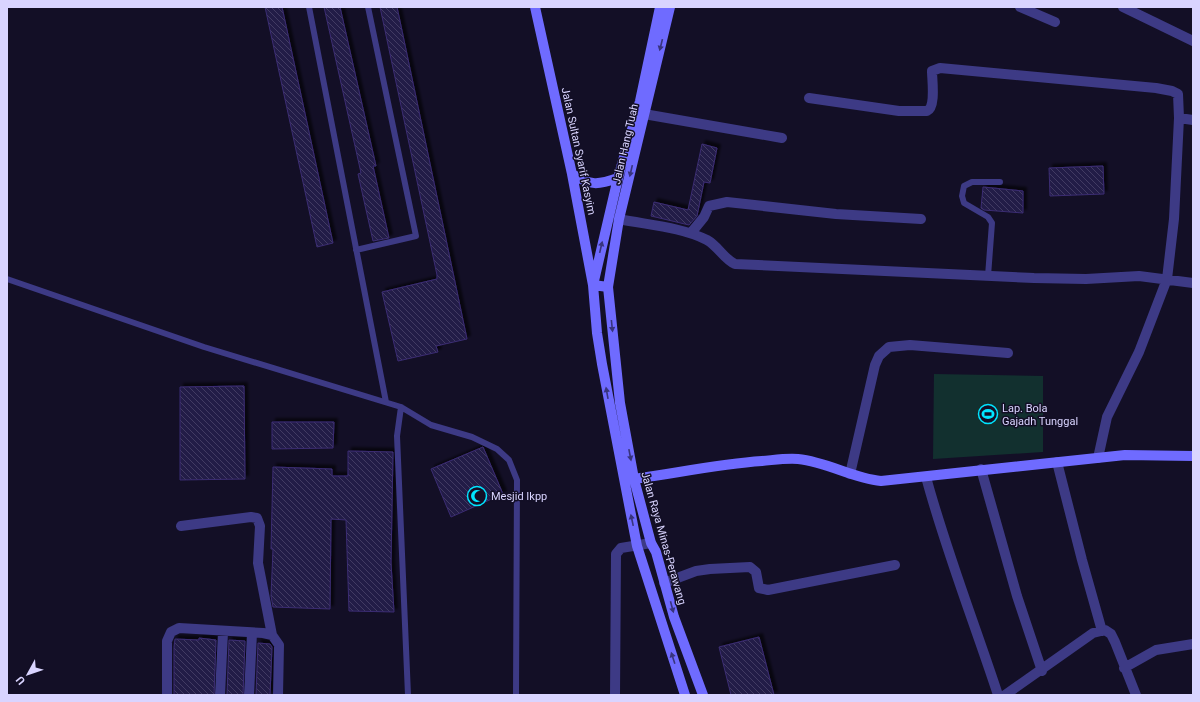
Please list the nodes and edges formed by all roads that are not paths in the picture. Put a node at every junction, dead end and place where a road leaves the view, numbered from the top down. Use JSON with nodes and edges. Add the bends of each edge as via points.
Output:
{"nodes":[{"id":1,"x":309,"y":7,"type":"edge"},
{"id":2,"x":368,"y":7,"type":"edge"},
{"id":3,"x":535,"y":7,"type":"edge"},
{"id":4,"x":660,"y":7,"type":"edge"},
{"id":5,"x":670,"y":7,"type":"edge"},
{"id":6,"x":1020,"y":7,"type":"edge"},
{"id":7,"x":1123,"y":7,"type":"edge"},
{"id":8,"x":1055,"y":22,"type":"dead end"},
{"id":9,"x":1193,"y":41,"type":"edge"},
{"id":10,"x":809,"y":98,"type":"dead end"},
{"id":11,"x":644,"y":114,"type":"junction"},
{"id":12,"x":1179,"y":118,"type":"junction"},
{"id":13,"x":1193,"y":120,"type":"edge"},
{"id":14,"x":782,"y":138,"type":"dead end"},
{"id":15,"x":572,"y":174,"type":"junction"},
{"id":16,"x":618,"y":178,"type":"junction"},
{"id":17,"x":1000,"y":182,"type":"dead end"},
{"id":18,"x":619,"y":219,"type":"junction"},
{"id":19,"x":921,"y":219,"type":"dead end"},
{"id":20,"x":691,"y":233,"type":"junction"},
{"id":21,"x":356,"y":250,"type":"junction"},
{"id":22,"x":988,"y":276,"type":"junction"},
{"id":23,"x":7,"y":279,"type":"edge"},
{"id":24,"x":1167,"y":279,"type":"junction"},
{"id":25,"x":1193,"y":283,"type":"edge"},
{"id":26,"x":593,"y":285,"type":"junction"},
{"id":27,"x":608,"y":287,"type":"junction"},
{"id":28,"x":1008,"y":353,"type":"dead end"},
{"id":29,"x":386,"y":402,"type":"junction"},
{"id":30,"x":401,"y":407,"type":"junction"},
{"id":31,"x":1193,"y":456,"type":"edge"},
{"id":32,"x":1098,"y":458,"type":"junction"},
{"id":33,"x":1057,"y":462,"type":"junction"},
{"id":34,"x":981,"y":469,"type":"junction"},
{"id":35,"x":850,"y":474,"type":"junction"},
{"id":36,"x":926,"y":476,"type":"junction"},
{"id":37,"x":634,"y":479,"type":"junction"},
{"id":38,"x":181,"y":526,"type":"dead end"},
{"id":39,"x":651,"y":543,"type":"junction"},
{"id":40,"x":637,"y":546,"type":"junction"},
{"id":41,"x":895,"y":565,"type":"dead end"},
{"id":42,"x":664,"y":583,"type":"junction"},
{"id":43,"x":1102,"y":631,"type":"junction"},
{"id":44,"x":223,"y":632,"type":"junction"},
{"id":45,"x":252,"y":633,"type":"junction"},
{"id":46,"x":272,"y":635,"type":"junction"},
{"id":47,"x":1193,"y":644,"type":"edge"},
{"id":48,"x":1124,"y":668,"type":"junction"},
{"id":49,"x":1042,"y":671,"type":"junction"},
{"id":50,"x":167,"y":695,"type":"edge"},
{"id":51,"x":220,"y":695,"type":"edge"},
{"id":52,"x":249,"y":695,"type":"edge"},
{"id":53,"x":278,"y":695,"type":"edge"},
{"id":54,"x":408,"y":695,"type":"edge"},
{"id":55,"x":516,"y":695,"type":"edge"},
{"id":56,"x":614,"y":695,"type":"edge"},
{"id":57,"x":685,"y":695,"type":"edge"},
{"id":58,"x":703,"y":695,"type":"edge"},
{"id":59,"x":998,"y":695,"type":"edge"},
{"id":60,"x":1005,"y":695,"type":"edge"},
{"id":61,"x":1136,"y":695,"type":"edge"}],
"edges":[{"from":1,"to":21,"type":"lane"},
{"from":2,"to":21,"type":"lane","via":[[416,236]]},
{"from":3,"to":15,"type":"main road","name":"Jalan Sultan Syarif Kasyim"},
{"from":4,"to":16,"type":"main road","name":"Jalan Hang Tuah","via":[[640,101]]},
{"from":5,"to":11,"type":"main road","name":"Jalan Hang Tuah","one_way":true},
{"from":6,"to":8,"type":"street"},
{"from":7,"to":9,"type":"street"},
{"from":10,"to":12,"type":"street","via":[[899,111],[928,111],[933,102],[932,71],[940,68],[1172,90],[1179,97]]},
{"from":11,"to":14,"type":"street"},
{"from":11,"to":18,"type":"main road","name":"Jalan Hang Tuah","one_way":true},
{"from":12,"to":13,"type":"street"},
{"from":12,"to":24,"type":"street","via":[[1174,220]]},
{"from":15,"to":16,"type":"main road","via":[[582,180],[599,184]]},
{"from":15,"to":26,"type":"main road","name":"Jalan Sultan Syarif Kasyim"},
{"from":26,"to":16,"type":"main road","name":"Jalan Hang Tuah","one_way":true},
{"from":17,"to":22,"type":"lane","via":[[972,182],[962,190],[964,203],[988,217],[992,223]]},
{"from":18,"to":20,"type":"street"},
{"from":18,"to":27,"type":"main road","name":"Jalan Hang Tuah"},
{"from":19,"to":20,"type":"street","via":[[836,214],[727,202],[709,206]]},
{"from":20,"to":22,"type":"street","via":[[711,243],[735,264]]},
{"from":21,"to":29,"type":"lane"},
{"from":22,"to":24,"type":"street","via":[[1086,279],[1139,276]]},
{"from":23,"to":29,"type":"lane","via":[[204,347]]},
{"from":24,"to":25,"type":"street"},
{"from":24,"to":32,"type":"street","via":[[1140,352],[1107,417]]},
{"from":26,"to":27,"type":"main road"},
{"from":40,"to":26,"type":"main road","name":"Jalan Raya Minas-Perawang","one_way":true,"via":[[612,424],[597,333]]},
{"from":27,"to":37,"type":"main road","name":"Jalan Raya Minas-Perawang","one_way":true,"via":[[620,403]]},
{"from":28,"to":35,"type":"street","via":[[910,345],[888,348],[879,356],[875,365]]},
{"from":29,"to":30,"type":"lane"},
{"from":30,"to":54,"type":"lane","via":[[397,436]]},
{"from":30,"to":55,"type":"lane","via":[[431,426],[472,436],[497,449],[509,460],[517,480]]},
{"from":31,"to":32,"type":"main road","via":[[1125,455]]},
{"from":32,"to":33,"type":"main road"},
{"from":33,"to":34,"type":"main road"},
{"from":33,"to":43,"type":"street"},
{"from":34,"to":36,"type":"main road"},
{"from":34,"to":49,"type":"street","via":[[1017,596]]},
{"from":35,"to":36,"type":"main road","via":[[881,481]]},
{"from":35,"to":37,"type":"main road","via":[[822,462],[797,459],[738,462]]},
{"from":36,"to":59,"type":"street","via":[[938,521]]},
{"from":37,"to":39,"type":"main road","name":"Jalan Raya Minas-Perawang"},
{"from":38,"to":46,"type":"street","via":[[257,518],[260,526],[258,563]]},
{"from":39,"to":40,"type":"street"},
{"from":39,"to":42,"type":"main road","name":"Jalan Raya Minas-Perawang"},
{"from":40,"to":56,"type":"street","via":[[622,548],[616,554]]},
{"from":57,"to":40,"type":"main road","name":"Jalan Raya Minas-Perawang","one_way":true},
{"from":41,"to":42,"type":"street","via":[[768,590],[759,588],[756,572],[750,567],[696,571]]},
{"from":42,"to":58,"type":"main road","name":"Jalan Raya Minas-Perawang","one_way":true},
{"from":43,"to":48,"type":"street","via":[[1111,634]]},
{"from":43,"to":49,"type":"street","via":[[1093,633]]},
{"from":44,"to":45,"type":"street"},
{"from":44,"to":50,"type":"street","via":[[179,628],[171,632],[167,641]]},
{"from":44,"to":51,"type":"street"},
{"from":45,"to":46,"type":"street"},
{"from":45,"to":52,"type":"street"},
{"from":46,"to":53,"type":"street","via":[[279,645]]},
{"from":47,"to":48,"type":"street","via":[[1156,650]]},
{"from":48,"to":61,"type":"street"},
{"from":49,"to":60,"type":"street"}]}
